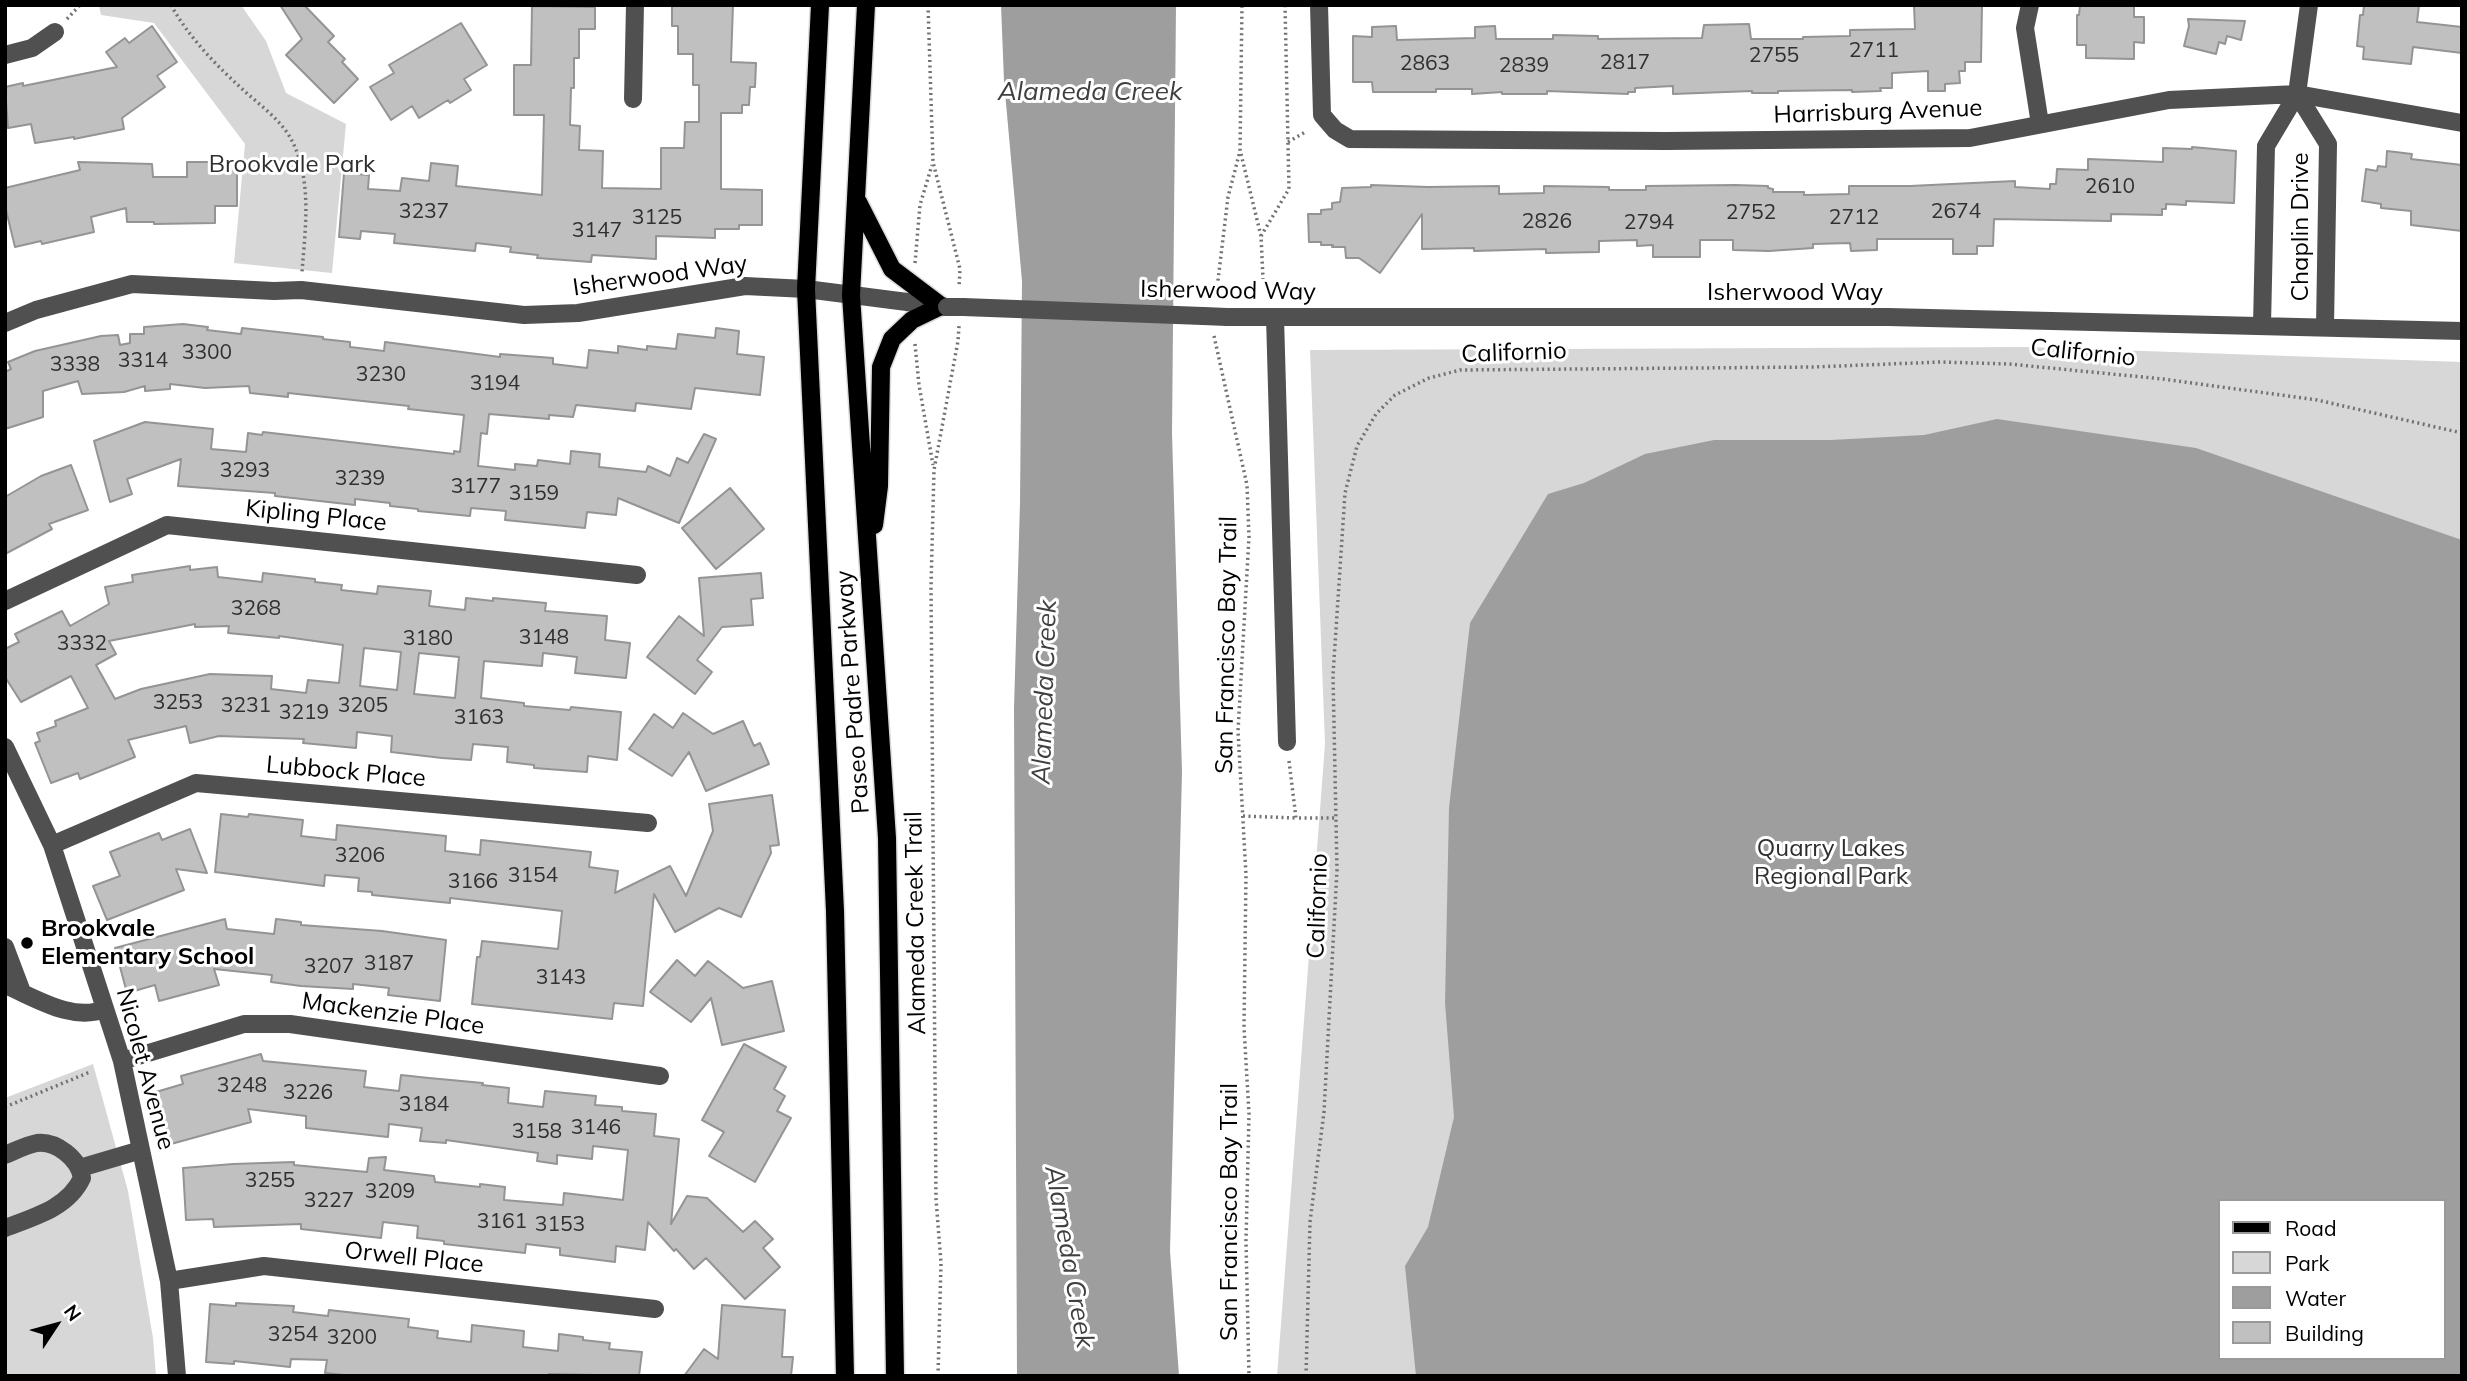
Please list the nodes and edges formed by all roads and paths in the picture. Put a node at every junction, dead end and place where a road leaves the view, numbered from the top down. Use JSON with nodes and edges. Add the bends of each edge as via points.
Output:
{"nodes":[{"id":1,"x":171,"y":5,"type":"edge"},
{"id":2,"x":635,"y":5,"type":"edge"},
{"id":3,"x":820,"y":5,"type":"edge"},
{"id":4,"x":866,"y":5,"type":"edge"},
{"id":5,"x":928,"y":5,"type":"edge"},
{"id":6,"x":1242,"y":5,"type":"edge"},
{"id":7,"x":1285,"y":5,"type":"edge"},
{"id":8,"x":1319,"y":5,"type":"edge"},
{"id":9,"x":2030,"y":5,"type":"edge"},
{"id":10,"x":2309,"y":5,"type":"edge"},
{"id":11,"x":55,"y":32,"type":"dead end"},
{"id":12,"x":5,"y":55,"type":"edge"},
{"id":13,"x":2297,"y":94,"type":"junction"},
{"id":14,"x":633,"y":99,"type":"dead end"},
{"id":15,"x":2462,"y":123,"type":"edge"},
{"id":16,"x":2040,"y":124,"type":"junction"},
{"id":17,"x":1307,"y":131,"type":"dead end"},
{"id":18,"x":1288,"y":142,"type":"junction"},
{"id":19,"x":1240,"y":151,"type":"junction"},
{"id":20,"x":856,"y":199,"type":"junction"},
{"id":21,"x":1261,"y":236,"type":"junction"},
{"id":22,"x":1263,"y":279,"type":"dead end"},
{"id":23,"x":913,"y":286,"type":"junction"},
{"id":24,"x":806,"y":289,"type":"junction"},
{"id":25,"x":301,"y":290,"type":"junction"},
{"id":26,"x":852,"y":295,"type":"junction"},
{"id":27,"x":944,"y":306,"type":"junction"},
{"id":28,"x":1215,"y":313,"type":"junction"},
{"id":29,"x":1275,"y":317,"type":"junction"},
{"id":30,"x":912,"y":320,"type":"junction"},
{"id":31,"x":5,"y":323,"type":"edge"},
{"id":32,"x":2262,"y":325,"type":"junction"},
{"id":33,"x":2325,"y":327,"type":"junction"},
{"id":34,"x":2462,"y":331,"type":"edge"},
{"id":35,"x":1214,"y":334,"type":"dead end"},
{"id":36,"x":2462,"y":433,"type":"edge"},
{"id":37,"x":869,"y":562,"type":"junction"},
{"id":38,"x":637,"y":575,"type":"dead end"},
{"id":39,"x":5,"y":601,"type":"edge"},
{"id":40,"x":1287,"y":741,"type":"joint"},
{"id":41,"x":5,"y":747,"type":"edge"},
{"id":42,"x":1243,"y":816,"type":"junction"},
{"id":43,"x":1296,"y":818,"type":"junction"},
{"id":44,"x":1338,"y":818,"type":"junction"},
{"id":45,"x":648,"y":823,"type":"dead end"},
{"id":46,"x":52,"y":845,"type":"junction"},
{"id":47,"x":5,"y":947,"type":"edge"},
{"id":48,"x":13,"y":988,"type":"edge"},
{"id":49,"x":105,"y":1009,"type":"junction"},
{"id":50,"x":122,"y":1061,"type":"junction"},
{"id":51,"x":90,"y":1072,"type":"dead end"},
{"id":52,"x":660,"y":1076,"type":"dead end"},
{"id":53,"x":5,"y":1107,"type":"edge"},
{"id":54,"x":141,"y":1150,"type":"junction"},
{"id":55,"x":5,"y":1155,"type":"edge"},
{"id":56,"x":80,"y":1168,"type":"junction"},
{"id":57,"x":5,"y":1228,"type":"edge"},
{"id":58,"x":169,"y":1281,"type":"junction"},
{"id":59,"x":655,"y":1309,"type":"dead end"},
{"id":60,"x":177,"y":1376,"type":"edge"},
{"id":61,"x":845,"y":1376,"type":"edge"},
{"id":62,"x":895,"y":1376,"type":"edge"},
{"id":63,"x":938,"y":1376,"type":"edge"},
{"id":64,"x":1249,"y":1376,"type":"edge"},
{"id":65,"x":1306,"y":1376,"type":"edge"}],
"edges":[{"from":1,"to":25,"type":"path","via":[[204,51],[277,119],[294,145],[306,194]]},
{"from":2,"to":14,"type":"street"},
{"from":3,"to":24,"type":"main road","name":"Paseo Padre Parkway"},
{"from":4,"to":20,"type":"main road","name":"Paseo Padre Parkway"},
{"from":5,"to":23,"type":"path","via":[[933,162],[920,205]]},
{"from":6,"to":19,"type":"path"},
{"from":7,"to":18,"type":"path"},
{"from":8,"to":16,"type":"street","name":"Harrisburg Avenue","via":[[1322,115],[1350,139],[1970,138]]},
{"from":9,"to":16,"type":"street","via":[[2025,28]]},
{"from":10,"to":13,"type":"street","name":"Chaplin Drive"},
{"from":11,"to":12,"type":"street","via":[[32,48]]},
{"from":13,"to":15,"type":"street","name":"Harrisburg Avenue"},
{"from":13,"to":16,"type":"street","name":"Harrisburg Avenue","via":[[2169,100]]},
{"from":13,"to":32,"type":"street","name":"Chaplin Drive","via":[[2266,146]]},
{"from":13,"to":33,"type":"street","name":"Chaplin Drive","via":[[2328,144]]},
{"from":17,"to":18,"type":"path"},
{"from":18,"to":21,"type":"path","via":[[1289,189]]},
{"from":19,"to":21,"type":"path"},
{"from":19,"to":28,"type":"path","via":[[1228,197]]},
{"from":20,"to":23,"type":"main road","via":[[892,269]]},
{"from":20,"to":26,"type":"main road","name":"Paseo Padre Parkway"},
{"from":21,"to":22,"type":"path"},
{"from":23,"to":27,"type":"main road"},
{"from":24,"to":25,"type":"street","name":"Isherwood Way","via":[[745,286],[578,313],[524,314]]},
{"from":24,"to":26,"type":"street","name":"Isherwood Way"},
{"from":24,"to":61,"type":"main road","name":"Paseo Padre Parkway","via":[[835,911]]},
{"from":25,"to":31,"type":"street","name":"Isherwood Way","via":[[132,284]]},
{"from":26,"to":27,"type":"street","name":"Isherwood Way"},
{"from":26,"to":37,"type":"main road","name":"Paseo Padre Parkway"},
{"from":27,"to":28,"type":"street","name":"Isherwood Way","bridge":true},
{"from":27,"to":30,"type":"main road"},
{"from":28,"to":29,"type":"street","name":"Isherwood Way"},
{"from":29,"to":32,"type":"street","name":"Isherwood Way","via":[[1888,317]]},
{"from":29,"to":40,"type":"street"},
{"from":30,"to":37,"type":"main road","via":[[892,339],[881,367],[879,486]]},
{"from":30,"to":63,"type":"path","name":"Alameda Creek Trail","via":[[934,470],[930,587],[936,1199],[941,1263]]},
{"from":32,"to":33,"type":"street","name":"Isherwood Way"},
{"from":33,"to":34,"type":"street","name":"Isherwood Way"},
{"from":35,"to":42,"type":"path","name":"San Francisco Bay Trail","via":[[1247,485],[1249,537],[1238,732]]},
{"from":36,"to":44,"type":"path","name":"Californio","via":[[2317,400],[2009,364],[1460,370],[1429,378],[1395,395],[1376,414],[1357,446],[1345,493],[1333,675]]},
{"from":37,"to":62,"type":"main road","name":"Paseo Padre Parkway","via":[[887,838]]},
{"from":38,"to":39,"type":"street","name":"Kipling Place","via":[[167,525]]},
{"from":40,"to":43,"type":"path"},
{"from":41,"to":46,"type":"street","name":"Nicolet Avenue"},
{"from":42,"to":43,"type":"path"},
{"from":42,"to":64,"type":"path","name":"San Francisco Bay Trail","via":[[1244,1027],[1250,1114],[1246,1241]]},
{"from":43,"to":44,"type":"path"},
{"from":44,"to":65,"type":"path","name":"Californio","via":[[1326,1086],[1310,1222]]},
{"from":45,"to":46,"type":"street","name":"Lubbock Place","via":[[196,783]]},
{"from":46,"to":49,"type":"street","name":"Nicolet Avenue"},
{"from":47,"to":48,"type":"street"},
{"from":48,"to":49,"type":"street","via":[[72,1013]]},
{"from":49,"to":50,"type":"street","name":"Nicolet Avenue"},
{"from":50,"to":52,"type":"street","name":"Mackenzie Place","via":[[244,1024],[290,1024]]},
{"from":50,"to":54,"type":"street","name":"Nicolet Avenue"},
{"from":51,"to":53,"type":"path"},
{"from":54,"to":56,"type":"street"},
{"from":54,"to":58,"type":"street","name":"Nicolet Avenue"},
{"from":55,"to":56,"type":"street","via":[[45,1144],[65,1152]]},
{"from":56,"to":57,"type":"street","via":[[78,1186],[62,1203]]},
{"from":58,"to":59,"type":"street","name":"Orwell Place","via":[[264,1266]]},
{"from":58,"to":60,"type":"street","name":"Nicolet Avenue"}]}
